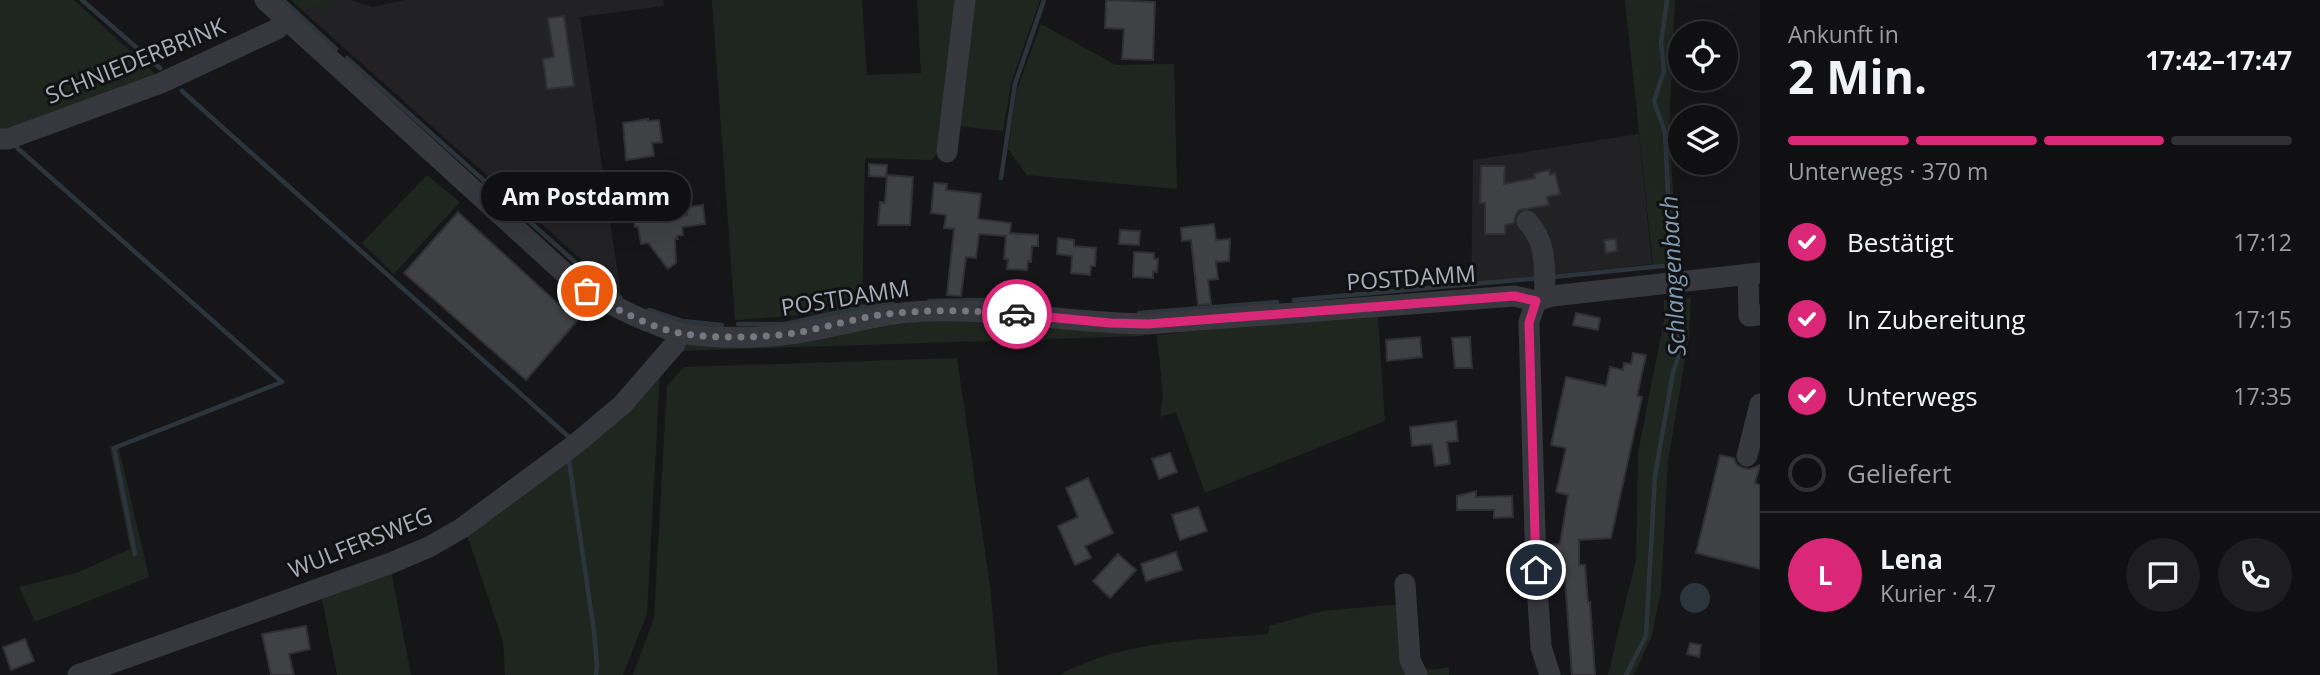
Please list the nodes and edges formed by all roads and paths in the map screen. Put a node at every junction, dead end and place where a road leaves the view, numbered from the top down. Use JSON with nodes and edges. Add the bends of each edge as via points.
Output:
{"nodes":[{"id":1,"x":265,"y":0,"type":"edge"},
{"id":2,"x":965,"y":0,"type":"edge"},
{"id":3,"x":287,"y":20,"type":"junction"},
{"id":4,"x":0,"y":139,"type":"edge"},
{"id":5,"x":947,"y":152,"type":"dead end"},
{"id":6,"x":1527,"y":221,"type":"dead end"},
{"id":7,"x":1754,"y":273,"type":"edge"},
{"id":8,"x":1542,"y":289,"type":"junction"},
{"id":9,"x":1760,"y":315,"type":"edge"},
{"id":10,"x":678,"y":333,"type":"junction"},
{"id":11,"x":1760,"y":404,"type":"edge"},
{"id":12,"x":1748,"y":456,"type":"dead end"},
{"id":13,"x":1405,"y":584,"type":"dead end"},
{"id":14,"x":78,"y":675,"type":"edge"},
{"id":15,"x":1417,"y":675,"type":"edge"},
{"id":16,"x":1550,"y":675,"type":"edge"}],
"edges":[{"from":1,"to":3,"type":"street","name":"POSTDAMM"},
{"from":2,"to":5,"type":"street"},
{"from":3,"to":4,"type":"street","name":"SCHNIEDERBRINK","via":[[277,29],[162,83]]},
{"from":3,"to":10,"type":"street","name":"POSTDAMM","via":[[571,279],[625,313]]},
{"from":6,"to":8,"type":"street","via":[[1542,243]]},
{"from":7,"to":8,"type":"street","name":"POSTDAMM","via":[[1649,286]]},
{"from":7,"to":9,"type":"street","via":[[1749,316]]},
{"from":8,"to":10,"type":"street","name":"POSTDAMM","via":[[1514,296],[1148,324],[929,311],[877,315],[772,336]]},
{"from":8,"to":16,"type":"street","via":[[1529,323],[1536,570],[1541,647]]},
{"from":10,"to":14,"type":"street","name":"WULFERSWEG","via":[[675,344],[622,405],[473,520],[429,547]]},
{"from":11,"to":12,"type":"street"},
{"from":13,"to":15,"type":"street","via":[[1410,660]]}]}
